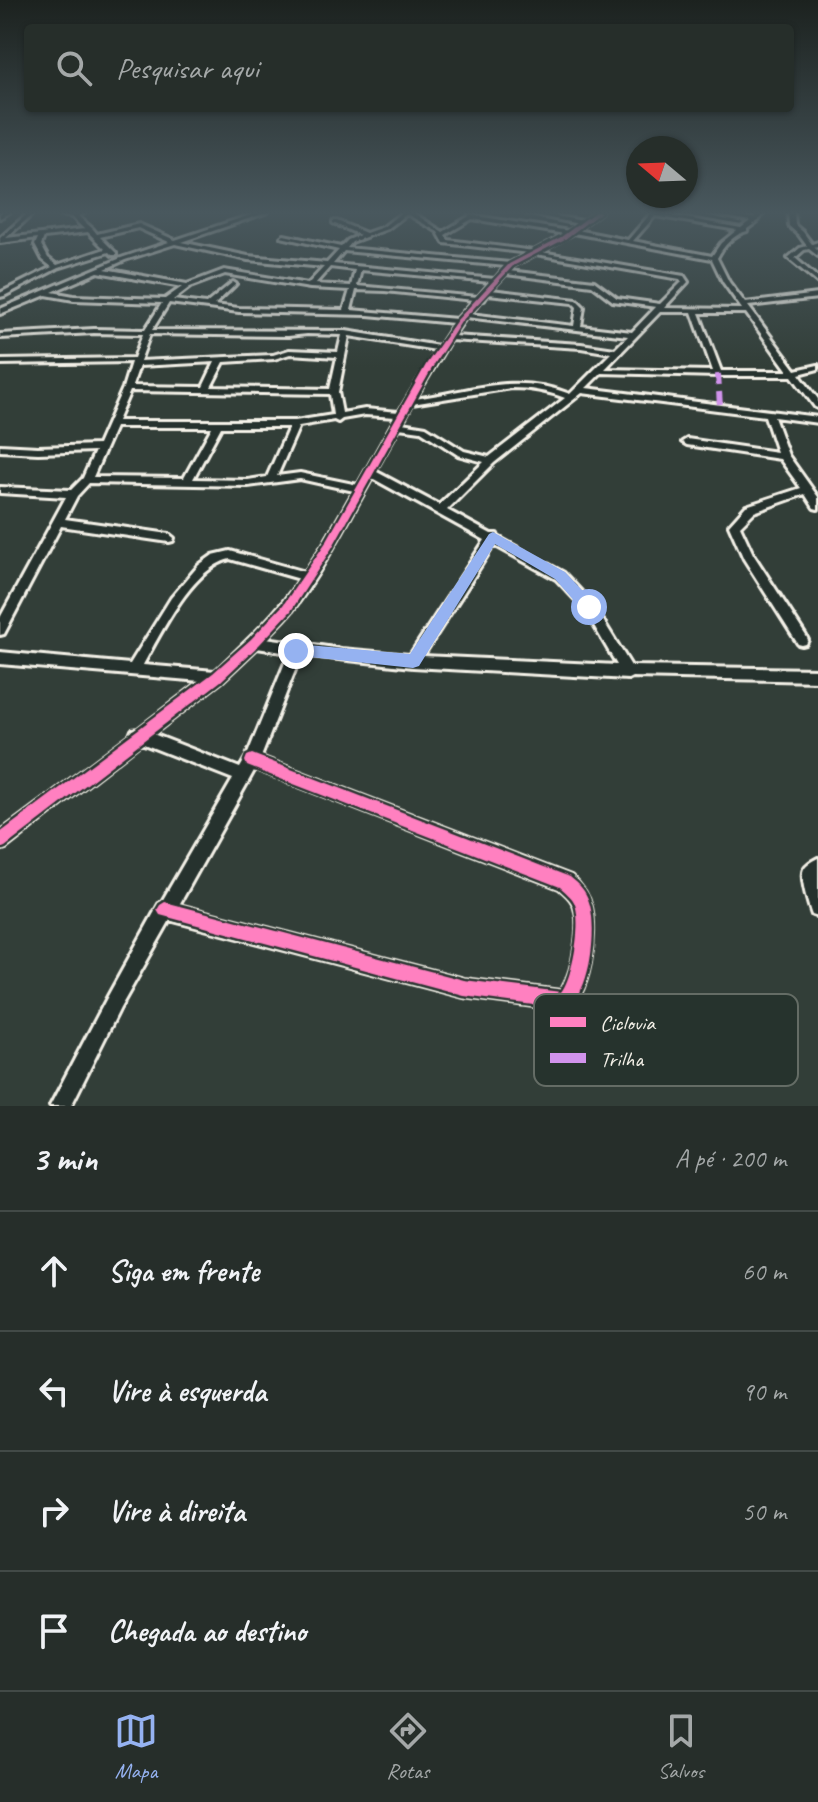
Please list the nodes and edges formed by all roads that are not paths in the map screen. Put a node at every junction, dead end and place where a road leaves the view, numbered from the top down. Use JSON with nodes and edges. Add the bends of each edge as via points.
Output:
{"nodes":[{"id":1,"x":52,"y":264,"type":"edge"},
{"id":2,"x":67,"y":264,"type":"edge"},
{"id":3,"x":113,"y":264,"type":"edge"},
{"id":4,"x":296,"y":264,"type":"edge"},
{"id":5,"x":328,"y":264,"type":"edge"},
{"id":6,"x":445,"y":264,"type":"edge"},
{"id":7,"x":466,"y":264,"type":"edge"},
{"id":8,"x":517,"y":264,"type":"edge"},
{"id":9,"x":600,"y":264,"type":"edge"},
{"id":10,"x":716,"y":264,"type":"edge"},
{"id":11,"x":798,"y":264,"type":"edge"},
{"id":12,"x":56,"y":267,"type":"junction"},
{"id":13,"x":325,"y":267,"type":"junction"},
{"id":14,"x":98,"y":270,"type":"junction"},
{"id":15,"x":358,"y":270,"type":"junction"},
{"id":16,"x":504,"y":273,"type":"junction"},
{"id":17,"x":448,"y":275,"type":"junction"},
{"id":18,"x":818,"y":281,"type":"edge"},
{"id":19,"x":233,"y":284,"type":"dead end"},
{"id":20,"x":188,"y":286,"type":"junction"},
{"id":21,"x":310,"y":286,"type":"junction"},
{"id":22,"x":354,"y":288,"type":"junction"},
{"id":23,"x":47,"y":293,"type":"junction"},
{"id":24,"x":1,"y":295,"type":"edge"},
{"id":25,"x":486,"y":295,"type":"junction"},
{"id":26,"x":818,"y":296,"type":"edge"},
{"id":27,"x":167,"y":301,"type":"junction"},
{"id":28,"x":28,"y":302,"type":"junction"},
{"id":29,"x":208,"y":306,"type":"junction"},
{"id":30,"x":661,"y":308,"type":"junction"},
{"id":31,"x":745,"y":308,"type":"junction"},
{"id":32,"x":695,"y":311,"type":"junction"},
{"id":33,"x":0,"y":312,"type":"edge"},
{"id":34,"x":347,"y":312,"type":"junction"},
{"id":35,"x":462,"y":318,"type":"junction"},
{"id":36,"x":577,"y":327,"type":"junction"},
{"id":37,"x":147,"y":332,"type":"junction"},
{"id":38,"x":346,"y":333,"type":"junction"},
{"id":39,"x":635,"y":335,"type":"junction"},
{"id":40,"x":0,"y":336,"type":"edge"},
{"id":41,"x":443,"y":343,"type":"junction"},
{"id":42,"x":618,"y":352,"type":"junction"},
{"id":43,"x":342,"y":355,"type":"junction"},
{"id":44,"x":221,"y":359,"type":"junction"},
{"id":45,"x":0,"y":362,"type":"edge"},
{"id":46,"x":135,"y":362,"type":"junction"},
{"id":47,"x":818,"y":367,"type":"edge"},
{"id":48,"x":599,"y":371,"type":"junction"},
{"id":49,"x":794,"y":373,"type":"junction"},
{"id":50,"x":718,"y":374,"type":"junction"},
{"id":51,"x":207,"y":387,"type":"junction"},
{"id":52,"x":127,"y":388,"type":"junction"},
{"id":53,"x":334,"y":392,"type":"junction"},
{"id":54,"x":576,"y":393,"type":"junction"},
{"id":55,"x":410,"y":402,"type":"junction"},
{"id":56,"x":818,"y":405,"type":"edge"},
{"id":57,"x":769,"y":414,"type":"junction"},
{"id":58,"x":338,"y":419,"type":"junction"},
{"id":59,"x":400,"y":420,"type":"junction"},
{"id":60,"x":818,"y":420,"type":"edge"},
{"id":61,"x":110,"y":424,"type":"junction"},
{"id":62,"x":218,"y":424,"type":"junction"},
{"id":63,"x":295,"y":424,"type":"junction"},
{"id":64,"x":687,"y":442,"type":"dead end"},
{"id":65,"x":0,"y":448,"type":"edge"},
{"id":66,"x":101,"y":448,"type":"junction"},
{"id":67,"x":783,"y":456,"type":"junction"},
{"id":68,"x":491,"y":461,"type":"junction"},
{"id":69,"x":371,"y":473,"type":"junction"},
{"id":70,"x":271,"y":479,"type":"junction"},
{"id":71,"x":87,"y":480,"type":"junction"},
{"id":72,"x":186,"y":483,"type":"junction"},
{"id":73,"x":361,"y":489,"type":"junction"},
{"id":74,"x":0,"y":490,"type":"edge"},
{"id":75,"x":807,"y":490,"type":"junction"},
{"id":76,"x":73,"y":494,"type":"junction"},
{"id":77,"x":818,"y":505,"type":"edge"},
{"id":78,"x":441,"y":509,"type":"junction"},
{"id":79,"x":59,"y":522,"type":"junction"},
{"id":80,"x":493,"y":537,"type":"junction"},
{"id":81,"x":169,"y":538,"type":"dead end"},
{"id":82,"x":308,"y":577,"type":"junction"},
{"id":83,"x":0,"y":630,"type":"edge"},
{"id":84,"x":802,"y":640,"type":"dead end"},
{"id":85,"x":255,"y":642,"type":"junction"},
{"id":86,"x":296,"y":651,"type":"junction"},
{"id":87,"x":0,"y":658,"type":"edge"},
{"id":88,"x":413,"y":661,"type":"junction"},
{"id":89,"x":133,"y":670,"type":"junction"},
{"id":90,"x":628,"y":673,"type":"junction"},
{"id":91,"x":818,"y":675,"type":"edge"},
{"id":92,"x":217,"y":677,"type":"junction"},
{"id":93,"x":137,"y":735,"type":"junction"},
{"id":94,"x":247,"y":768,"type":"junction"},
{"id":95,"x":0,"y":842,"type":"edge"},
{"id":96,"x":818,"y":866,"type":"edge"},
{"id":97,"x":818,"y":909,"type":"edge"},
{"id":98,"x":165,"y":910,"type":"junction"},
{"id":99,"x":573,"y":994,"type":"edge"},
{"id":100,"x":534,"y":997,"type":"edge"},
{"id":101,"x":60,"y":1106,"type":"edge"}],
"edges":[{"from":1,"to":12,"type":"street"},
{"from":2,"to":12,"type":"street"},
{"from":3,"to":14,"type":"street"},
{"from":4,"to":13,"type":"street"},
{"from":5,"to":13,"type":"street"},
{"from":6,"to":17,"type":"street"},
{"from":7,"to":16,"type":"street"},
{"from":8,"to":16,"type":"street"},
{"from":9,"to":30,"type":"street","via":[[684,278]]},
{"from":10,"to":31,"type":"street"},
{"from":11,"to":18,"type":"street"},
{"from":12,"to":24,"type":"street"},
{"from":13,"to":15,"type":"street"},
{"from":13,"to":21,"type":"street"},
{"from":14,"to":20,"type":"street"},
{"from":14,"to":23,"type":"street"},
{"from":15,"to":17,"type":"street"},
{"from":15,"to":22,"type":"street"},
{"from":16,"to":17,"type":"street"},
{"from":16,"to":25,"type":"street"},
{"from":16,"to":30,"type":"street","via":[[594,283],[615,300]]},
{"from":19,"to":29,"type":"street"},
{"from":20,"to":21,"type":"street","via":[[224,272]]},
{"from":20,"to":27,"type":"street"},
{"from":21,"to":22,"type":"street"},
{"from":22,"to":25,"type":"street"},
{"from":22,"to":34,"type":"street"},
{"from":23,"to":27,"type":"street"},
{"from":23,"to":28,"type":"street"},
{"from":24,"to":28,"type":"street"},
{"from":25,"to":35,"type":"street"},
{"from":25,"to":36,"type":"street","via":[[575,301],[581,307]]},
{"from":26,"to":31,"type":"street"},
{"from":27,"to":29,"type":"street"},
{"from":27,"to":37,"type":"street"},
{"from":28,"to":33,"type":"street"},
{"from":29,"to":34,"type":"street"},
{"from":30,"to":32,"type":"street"},
{"from":30,"to":39,"type":"street"},
{"from":31,"to":32,"type":"street"},
{"from":31,"to":49,"type":"street"},
{"from":32,"to":50,"type":"street"},
{"from":34,"to":35,"type":"street"},
{"from":35,"to":36,"type":"street"},
{"from":35,"to":41,"type":"street"},
{"from":36,"to":39,"type":"street"},
{"from":37,"to":38,"type":"street"},
{"from":37,"to":40,"type":"street"},
{"from":37,"to":46,"type":"street"},
{"from":38,"to":41,"type":"street"},
{"from":38,"to":43,"type":"street"},
{"from":39,"to":42,"type":"street"},
{"from":41,"to":42,"type":"street","via":[[581,346]]},
{"from":41,"to":55,"type":"street"},
{"from":42,"to":48,"type":"street"},
{"from":43,"to":44,"type":"street","via":[[289,352]]},
{"from":43,"to":53,"type":"street"},
{"from":44,"to":46,"type":"street"},
{"from":44,"to":51,"type":"street"},
{"from":45,"to":46,"type":"street"},
{"from":46,"to":52,"type":"street"},
{"from":47,"to":49,"type":"street"},
{"from":48,"to":50,"type":"street"},
{"from":48,"to":54,"type":"street"},
{"from":49,"to":50,"type":"street"},
{"from":49,"to":56,"type":"street"},
{"from":51,"to":52,"type":"street"},
{"from":51,"to":53,"type":"street"},
{"from":52,"to":61,"type":"street"},
{"from":53,"to":58,"type":"street"},
{"from":54,"to":55,"type":"street","via":[[519,383]]},
{"from":54,"to":57,"type":"street"},
{"from":54,"to":68,"type":"street"},
{"from":55,"to":59,"type":"street"},
{"from":57,"to":60,"type":"street"},
{"from":57,"to":67,"type":"street"},
{"from":58,"to":59,"type":"street","via":[[365,412]]},
{"from":58,"to":63,"type":"street"},
{"from":59,"to":68,"type":"street","via":[[461,453]]},
{"from":59,"to":69,"type":"street"},
{"from":61,"to":62,"type":"street"},
{"from":61,"to":66,"type":"street"},
{"from":62,"to":63,"type":"street"},
{"from":62,"to":72,"type":"street"},
{"from":63,"to":70,"type":"street"},
{"from":64,"to":67,"type":"street"},
{"from":65,"to":66,"type":"street"},
{"from":66,"to":71,"type":"street"},
{"from":67,"to":75,"type":"street"},
{"from":68,"to":78,"type":"street"},
{"from":69,"to":73,"type":"street"},
{"from":69,"to":78,"type":"street"},
{"from":70,"to":72,"type":"street"},
{"from":70,"to":73,"type":"street","via":[[314,477]]},
{"from":71,"to":72,"type":"street"},
{"from":71,"to":76,"type":"street"},
{"from":73,"to":82,"type":"street"},
{"from":74,"to":76,"type":"street"},
{"from":75,"to":77,"type":"street"},
{"from":75,"to":84,"type":"street","via":[[750,509],[734,525]]},
{"from":76,"to":79,"type":"street"},
{"from":78,"to":80,"type":"street"},
{"from":79,"to":81,"type":"street"},
{"from":79,"to":83,"type":"street"},
{"from":80,"to":88,"type":"street"},
{"from":80,"to":90,"type":"street","via":[[560,576],[578,593]]},
{"from":82,"to":85,"type":"street"},
{"from":82,"to":89,"type":"street","via":[[220,555],[196,573]]},
{"from":85,"to":86,"type":"street"},
{"from":85,"to":92,"type":"street"},
{"from":86,"to":88,"type":"street"},
{"from":86,"to":94,"type":"street"},
{"from":87,"to":89,"type":"street"},
{"from":88,"to":90,"type":"street"},
{"from":89,"to":92,"type":"street"},
{"from":90,"to":91,"type":"street"},
{"from":92,"to":93,"type":"street"},
{"from":93,"to":94,"type":"street"},
{"from":93,"to":95,"type":"street"},
{"from":94,"to":98,"type":"street"},
{"from":94,"to":99,"type":"street","via":[[565,882],[584,908]]},
{"from":96,"to":97,"type":"street","via":[[810,874]]},
{"from":98,"to":100,"type":"street","via":[[464,988]]},
{"from":98,"to":101,"type":"street"}]}
